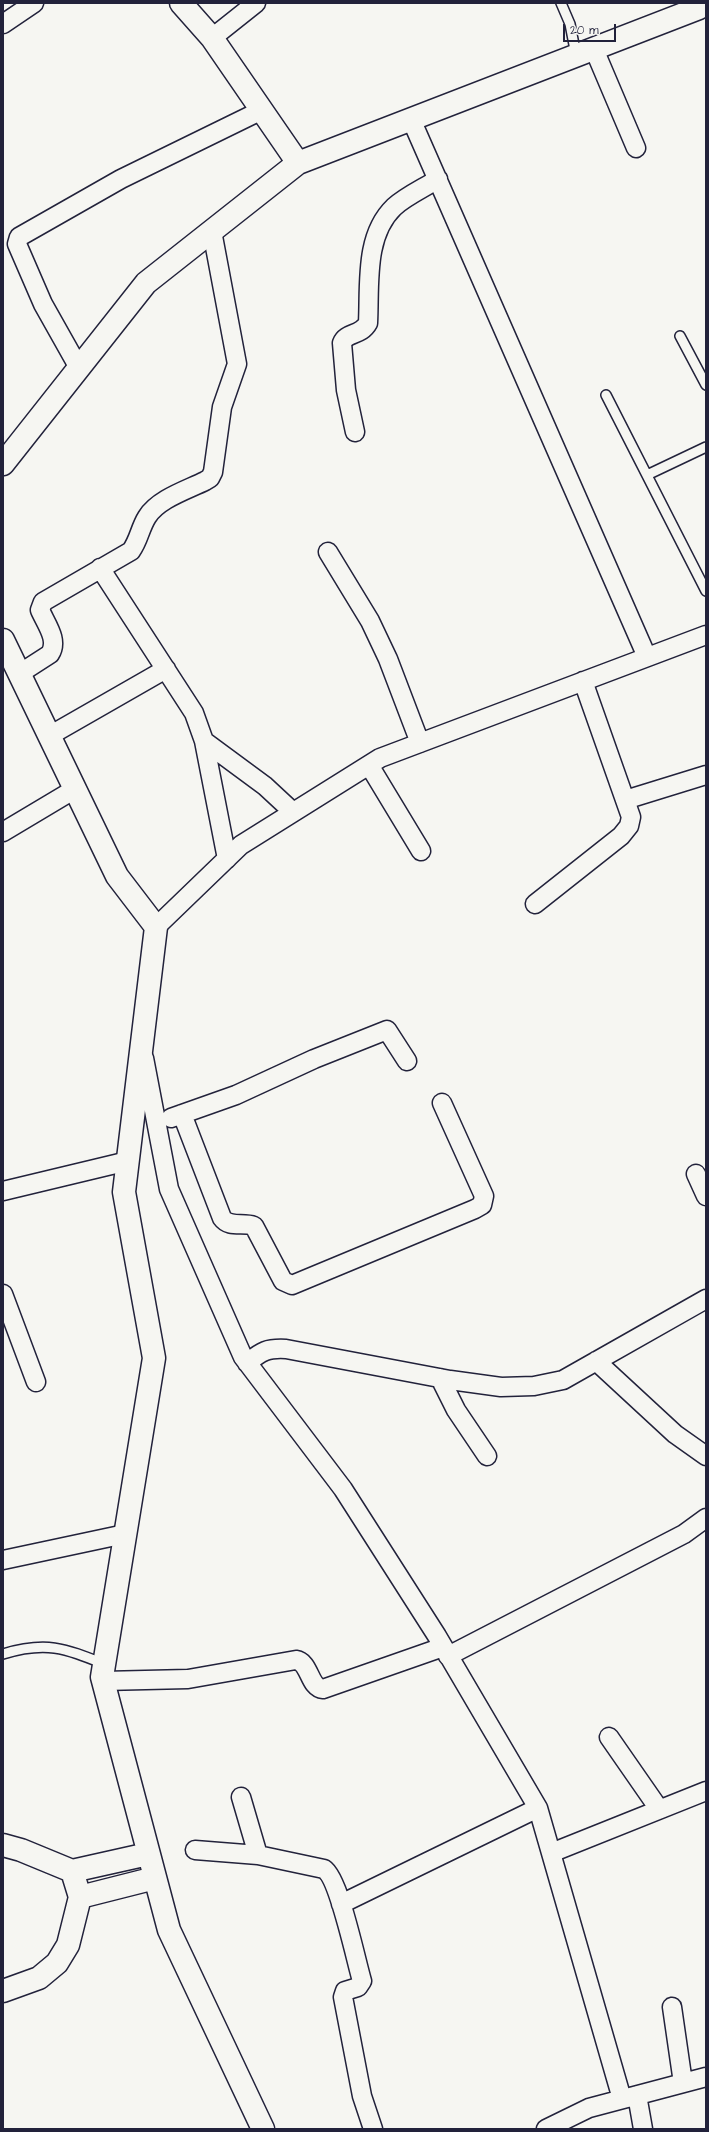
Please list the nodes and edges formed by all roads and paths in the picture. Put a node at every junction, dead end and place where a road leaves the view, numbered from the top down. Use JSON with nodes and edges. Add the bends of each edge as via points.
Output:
{"nodes":[{"id":1,"x":34,"y":3,"type":"edge"},
{"id":2,"x":181,"y":3,"type":"edge"},
{"id":3,"x":256,"y":3,"type":"edge"},
{"id":4,"x":561,"y":3,"type":"edge"},
{"id":5,"x":703,"y":3,"type":"edge"},
{"id":6,"x":3,"y":24,"type":"edge"},
{"id":7,"x":212,"y":38,"type":"junction"},
{"id":8,"x":585,"y":52,"type":"junction"},
{"id":9,"x":260,"y":111,"type":"junction"},
{"id":10,"x":411,"y":119,"type":"junction"},
{"id":11,"x":636,"y":148,"type":"dead end"},
{"id":12,"x":298,"y":163,"type":"junction"},
{"id":13,"x":438,"y":179,"type":"junction"},
{"id":14,"x":212,"y":231,"type":"junction"},
{"id":15,"x":680,"y":336,"type":"dead end"},
{"id":16,"x":79,"y":368,"type":"junction"},
{"id":17,"x":706,"y":385,"type":"edge"},
{"id":18,"x":606,"y":395,"type":"dead end"},
{"id":19,"x":355,"y":432,"type":"dead end"},
{"id":20,"x":706,"y":447,"type":"edge"},
{"id":21,"x":3,"y":464,"type":"edge"},
{"id":22,"x":647,"y":475,"type":"junction"},
{"id":23,"x":328,"y":552,"type":"dead end"},
{"id":24,"x":100,"y":568,"type":"junction"},
{"id":25,"x":706,"y":591,"type":"edge"},
{"id":26,"x":706,"y":634,"type":"edge"},
{"id":27,"x":3,"y":640,"type":"edge"},
{"id":28,"x":647,"y":657,"type":"junction"},
{"id":29,"x":166,"y":669,"type":"junction"},
{"id":30,"x":19,"y":674,"type":"junction"},
{"id":31,"x":583,"y":681,"type":"junction"},
{"id":32,"x":49,"y":736,"type":"junction"},
{"id":33,"x":204,"y":741,"type":"junction"},
{"id":34,"x":420,"y":743,"type":"junction"},
{"id":35,"x":369,"y":765,"type":"junction"},
{"id":36,"x":706,"y":776,"type":"edge"},
{"id":37,"x":75,"y":789,"type":"junction"},
{"id":38,"x":625,"y":800,"type":"junction"},
{"id":39,"x":293,"y":812,"type":"junction"},
{"id":40,"x":3,"y":832,"type":"edge"},
{"id":41,"x":421,"y":852,"type":"dead end"},
{"id":42,"x":227,"y":859,"type":"junction"},
{"id":43,"x":535,"y":904,"type":"dead end"},
{"id":44,"x":156,"y":927,"type":"junction"},
{"id":45,"x":142,"y":1045,"type":"junction"},
{"id":46,"x":407,"y":1061,"type":"dead end"},
{"id":47,"x":442,"y":1103,"type":"dead end"},
{"id":48,"x":182,"y":1114,"type":"junction"},
{"id":49,"x":157,"y":1123,"type":"junction"},
{"id":50,"x":128,"y":1161,"type":"junction"},
{"id":51,"x":696,"y":1174,"type":"dead end"},
{"id":52,"x":3,"y":1191,"type":"edge"},
{"id":53,"x":706,"y":1196,"type":"edge"},
{"id":54,"x":3,"y":1294,"type":"edge"},
{"id":55,"x":706,"y":1299,"type":"edge"},
{"id":56,"x":596,"y":1361,"type":"junction"},
{"id":57,"x":248,"y":1362,"type":"junction"},
{"id":58,"x":440,"y":1378,"type":"junction"},
{"id":59,"x":36,"y":1382,"type":"dead end"},
{"id":60,"x":487,"y":1456,"type":"dead end"},
{"id":61,"x":706,"y":1456,"type":"edge"},
{"id":62,"x":706,"y":1518,"type":"edge"},
{"id":63,"x":125,"y":1534,"type":"junction"},
{"id":64,"x":3,"y":1560,"type":"edge"},
{"id":65,"x":446,"y":1651,"type":"junction"},
{"id":66,"x":3,"y":1654,"type":"edge"},
{"id":67,"x":104,"y":1673,"type":"junction"},
{"id":68,"x":609,"y":1737,"type":"dead end"},
{"id":69,"x":706,"y":1791,"type":"edge"},
{"id":70,"x":242,"y":1797,"type":"dead end"},
{"id":71,"x":538,"y":1808,"type":"junction"},
{"id":72,"x":660,"y":1809,"type":"junction"},
{"id":73,"x":3,"y":1845,"type":"edge"},
{"id":74,"x":195,"y":1850,"type":"dead end"},
{"id":75,"x":551,"y":1853,"type":"junction"},
{"id":76,"x":148,"y":1854,"type":"junction"},
{"id":77,"x":258,"y":1855,"type":"junction"},
{"id":78,"x":72,"y":1871,"type":"junction"},
{"id":79,"x":155,"y":1878,"type":"junction"},
{"id":80,"x":80,"y":1897,"type":"junction"},
{"id":81,"x":341,"y":1904,"type":"junction"},
{"id":82,"x":3,"y":1992,"type":"edge"},
{"id":83,"x":672,"y":2007,"type":"dead end"},
{"id":84,"x":706,"y":2077,"type":"edge"},
{"id":85,"x":683,"y":2083,"type":"junction"},
{"id":86,"x":629,"y":2097,"type":"junction"},
{"id":87,"x":263,"y":2129,"type":"edge"},
{"id":88,"x":372,"y":2129,"type":"edge"},
{"id":89,"x":546,"y":2129,"type":"edge"},
{"id":90,"x":643,"y":2129,"type":"edge"}],
"edges":[{"from":1,"to":6,"type":"street"},
{"from":2,"to":7,"type":"street"},
{"from":3,"to":7,"type":"street"},
{"from":4,"to":8,"type":"lane"},
{"from":5,"to":8,"type":"street","via":[[699,8]]},
{"from":7,"to":9,"type":"street"},
{"from":8,"to":10,"type":"street"},
{"from":8,"to":11,"type":"street"},
{"from":9,"to":12,"type":"street"},
{"from":9,"to":16,"type":"street","via":[[122,179],[19,237],[17,244],[43,304]]},
{"from":10,"to":12,"type":"street"},
{"from":10,"to":13,"type":"street"},
{"from":12,"to":14,"type":"street"},
{"from":13,"to":19,"type":"street","via":[[395,206],[384,218],[376,233],[368,323],[363,331],[346,337],[342,343],[346,390]]},
{"from":13,"to":28,"type":"street"},
{"from":14,"to":16,"type":"street","via":[[146,283]]},
{"from":14,"to":24,"type":"street","via":[[237,364],[222,407],[213,472],[205,481],[156,507],[147,517],[138,542],[131,551]]},
{"from":15,"to":17,"type":"lane"},
{"from":16,"to":21,"type":"street"},
{"from":18,"to":22,"type":"lane"},
{"from":20,"to":22,"type":"lane"},
{"from":22,"to":25,"type":"lane"},
{"from":23,"to":34,"type":"street","via":[[373,627]]},
{"from":24,"to":29,"type":"street"},
{"from":24,"to":30,"type":"street","via":[[43,602],[40,610],[54,645],[50,654]]},
{"from":26,"to":28,"type":"street"},
{"from":27,"to":30,"type":"street"},
{"from":28,"to":31,"type":"street"},
{"from":29,"to":32,"type":"street"},
{"from":29,"to":33,"type":"street","via":[[194,713]]},
{"from":30,"to":32,"type":"street"},
{"from":31,"to":34,"type":"street"},
{"from":31,"to":38,"type":"street"},
{"from":32,"to":37,"type":"street"},
{"from":33,"to":39,"type":"street","via":[[265,786]]},
{"from":33,"to":42,"type":"street"},
{"from":34,"to":35,"type":"street","via":[[380,758]]},
{"from":35,"to":39,"type":"street"},
{"from":35,"to":41,"type":"street"},
{"from":36,"to":38,"type":"street"},
{"from":37,"to":40,"type":"street"},
{"from":37,"to":44,"type":"street","via":[[117,876]]},
{"from":38,"to":43,"type":"street","via":[[631,816],[629,826],[621,836]]},
{"from":39,"to":42,"type":"street","via":[[241,845]]},
{"from":42,"to":44,"type":"street"},
{"from":44,"to":45,"type":"street"},
{"from":45,"to":49,"type":"street"},
{"from":45,"to":50,"type":"street"},
{"from":46,"to":48,"type":"street","via":[[387,1030],[314,1059],[236,1095]]},
{"from":47,"to":48,"type":"street","via":[[484,1196],[482,1205],[292,1285],[283,1281],[254,1226],[247,1223],[230,1224],[222,1218]]},
{"from":48,"to":49,"type":"street"},
{"from":49,"to":57,"type":"street","via":[[169,1189],[243,1357]]},
{"from":50,"to":52,"type":"street"},
{"from":50,"to":63,"type":"street","via":[[124,1192],[154,1358]]},
{"from":51,"to":53,"type":"street"},
{"from":54,"to":59,"type":"street"},
{"from":55,"to":56,"type":"street"},
{"from":56,"to":58,"type":"street","via":[[562,1380],[534,1386],[501,1386]]},
{"from":56,"to":61,"type":"street","via":[[675,1434]]},
{"from":57,"to":58,"type":"street","via":[[262,1351],[280,1348]]},
{"from":57,"to":65,"type":"street","via":[[343,1489]]},
{"from":58,"to":60,"type":"street","via":[[456,1410]]},
{"from":62,"to":65,"type":"street","via":[[684,1534]]},
{"from":63,"to":64,"type":"street"},
{"from":63,"to":67,"type":"street"},
{"from":65,"to":67,"type":"street","via":[[323,1689],[317,1687],[303,1662],[296,1660],[188,1679]]},
{"from":65,"to":71,"type":"street"},
{"from":66,"to":67,"type":"lane","via":[[47,1646],[70,1650]]},
{"from":67,"to":76,"type":"street"},
{"from":68,"to":72,"type":"street"},
{"from":69,"to":72,"type":"street"},
{"from":70,"to":77,"type":"street"},
{"from":71,"to":75,"type":"street"},
{"from":71,"to":81,"type":"street"},
{"from":72,"to":75,"type":"street"},
{"from":73,"to":78,"type":"street","via":[[22,1850]]},
{"from":74,"to":77,"type":"street"},
{"from":75,"to":86,"type":"street"},
{"from":76,"to":78,"type":"street"},
{"from":76,"to":79,"type":"street"},
{"from":77,"to":81,"type":"street","via":[[324,1869],[330,1875]]},
{"from":78,"to":80,"type":"street"},
{"from":79,"to":80,"type":"street"},
{"from":79,"to":87,"type":"street","via":[[169,1930]]},
{"from":80,"to":82,"type":"street","via":[[68,1944],[57,1963],[39,1978]]},
{"from":81,"to":88,"type":"street","via":[[362,1981],[358,1987],[345,1991],[343,1997],[362,2096]]},
{"from":83,"to":85,"type":"street"},
{"from":84,"to":85,"type":"street"},
{"from":85,"to":86,"type":"street"},
{"from":86,"to":89,"type":"street","via":[[589,2108]]},
{"from":86,"to":90,"type":"street"}]}
